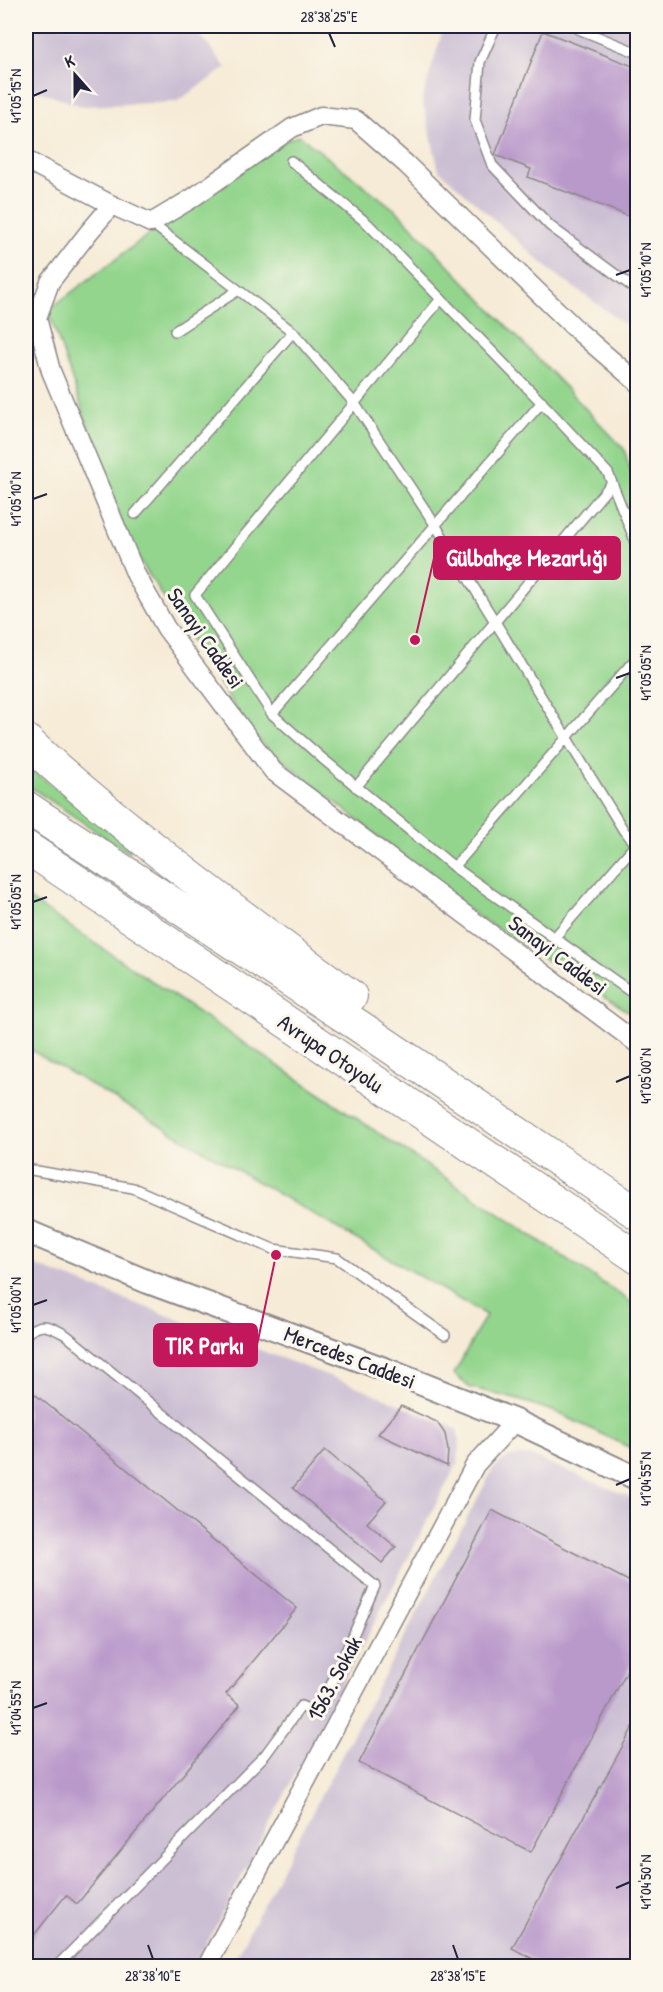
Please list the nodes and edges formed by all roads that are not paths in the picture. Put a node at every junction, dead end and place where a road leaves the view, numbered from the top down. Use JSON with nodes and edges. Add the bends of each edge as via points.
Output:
{"nodes":[{"id":1,"x":496,"y":26,"type":"edge"},
{"id":2,"x":571,"y":26,"type":"edge"},
{"id":3,"x":638,"y":53,"type":"edge"},
{"id":4,"x":26,"y":160,"type":"edge"},
{"id":5,"x":291,"y":161,"type":"dead end"},
{"id":6,"x":112,"y":205,"type":"junction"},
{"id":7,"x":151,"y":224,"type":"junction"},
{"id":8,"x":237,"y":291,"type":"junction"},
{"id":9,"x":638,"y":291,"type":"edge"},
{"id":10,"x":441,"y":299,"type":"junction"},
{"id":11,"x":175,"y":331,"type":"dead end"},
{"id":12,"x":293,"y":332,"type":"junction"},
{"id":13,"x":638,"y":382,"type":"edge"},
{"id":14,"x":542,"y":402,"type":"junction"},
{"id":15,"x":355,"y":404,"type":"junction"},
{"id":16,"x":612,"y":483,"type":"junction"},
{"id":17,"x":135,"y":514,"type":"dead end"},
{"id":18,"x":436,"y":526,"type":"junction"},
{"id":19,"x":638,"y":548,"type":"edge"},
{"id":20,"x":495,"y":624,"type":"junction"},
{"id":21,"x":638,"y":656,"type":"edge"},
{"id":22,"x":272,"y":714,"type":"junction"},
{"id":23,"x":567,"y":737,"type":"junction"},
{"id":24,"x":26,"y":740,"type":"edge"},
{"id":25,"x":356,"y":787,"type":"junction"},
{"id":26,"x":26,"y":807,"type":"edge"},
{"id":27,"x":636,"y":845,"type":"edge"},
{"id":28,"x":26,"y":847,"type":"edge"},
{"id":29,"x":454,"y":867,"type":"junction"},
{"id":30,"x":554,"y":938,"type":"junction"},
{"id":31,"x":638,"y":997,"type":"edge"},
{"id":32,"x":638,"y":1044,"type":"edge"},
{"id":33,"x":508,"y":1126,"type":"junction"},
{"id":34,"x":26,"y":1169,"type":"edge"},
{"id":35,"x":638,"y":1214,"type":"edge"},
{"id":36,"x":26,"y":1231,"type":"edge"},
{"id":37,"x":638,"y":1258,"type":"edge"},
{"id":38,"x":26,"y":1334,"type":"edge"},
{"id":39,"x":445,"y":1335,"type":"dead end"},
{"id":40,"x":515,"y":1421,"type":"junction"},
{"id":41,"x":638,"y":1479,"type":"edge"},
{"id":42,"x":57,"y":1966,"type":"edge"},
{"id":43,"x":207,"y":1966,"type":"edge"}],
"edges":[{"from":1,"to":9,"type":"lane","via":[[480,62],[475,120],[492,165],[550,226]]},
{"from":2,"to":3,"type":"lane"},
{"from":4,"to":6,"type":"street"},
{"from":5,"to":10,"type":"lane","via":[[368,224]]},
{"from":6,"to":7,"type":"street"},
{"from":6,"to":32,"type":"street","name":"Sanayi Caddesi","via":[[50,282],[37,318],[51,371],[135,575],[166,628],[273,771]]},
{"from":7,"to":8,"type":"lane"},
{"from":7,"to":13,"type":"street","via":[[292,128],[321,116],[356,120],[579,332]]},
{"from":8,"to":11,"type":"lane"},
{"from":8,"to":12,"type":"lane"},
{"from":10,"to":14,"type":"lane"},
{"from":10,"to":15,"type":"lane"},
{"from":12,"to":15,"type":"lane"},
{"from":12,"to":17,"type":"lane"},
{"from":14,"to":16,"type":"lane","via":[[608,473]]},
{"from":14,"to":18,"type":"lane"},
{"from":15,"to":18,"type":"lane"},
{"from":15,"to":22,"type":"lane","via":[[195,595]]},
{"from":16,"to":19,"type":"lane"},
{"from":16,"to":20,"type":"lane"},
{"from":18,"to":20,"type":"lane"},
{"from":18,"to":22,"type":"lane"},
{"from":20,"to":23,"type":"lane"},
{"from":20,"to":25,"type":"lane"},
{"from":21,"to":23,"type":"lane"},
{"from":22,"to":25,"type":"lane"},
{"from":23,"to":27,"type":"lane"},
{"from":23,"to":29,"type":"lane"},
{"from":24,"to":33,"type":"highway","via":[[61,774],[208,890],[422,1047],[469,1085]]},
{"from":25,"to":29,"type":"lane"},
{"from":26,"to":33,"type":"highway","name":"Avrupa Otoyolu"},
{"from":27,"to":30,"type":"lane"},
{"from":28,"to":37,"type":"highway","name":"Avrupa Otoyolu"},
{"from":29,"to":30,"type":"lane"},
{"from":30,"to":31,"type":"lane"},
{"from":33,"to":35,"type":"highway","name":"Avrupa Otoyolu"},
{"from":34,"to":39,"type":"lane","via":[[133,1188],[273,1249],[337,1258]]},
{"from":36,"to":40,"type":"street","name":"Mercedes Caddesi","via":[[148,1282]]},
{"from":38,"to":42,"type":"lane","via":[[34,1327],[49,1325],[66,1335],[375,1586],[318,1714],[301,1706],[265,1755]]},
{"from":40,"to":41,"type":"street","name":"Mercedes Caddesi"},
{"from":40,"to":43,"type":"street","name":"1563. Sokak","via":[[475,1465]]}]}
